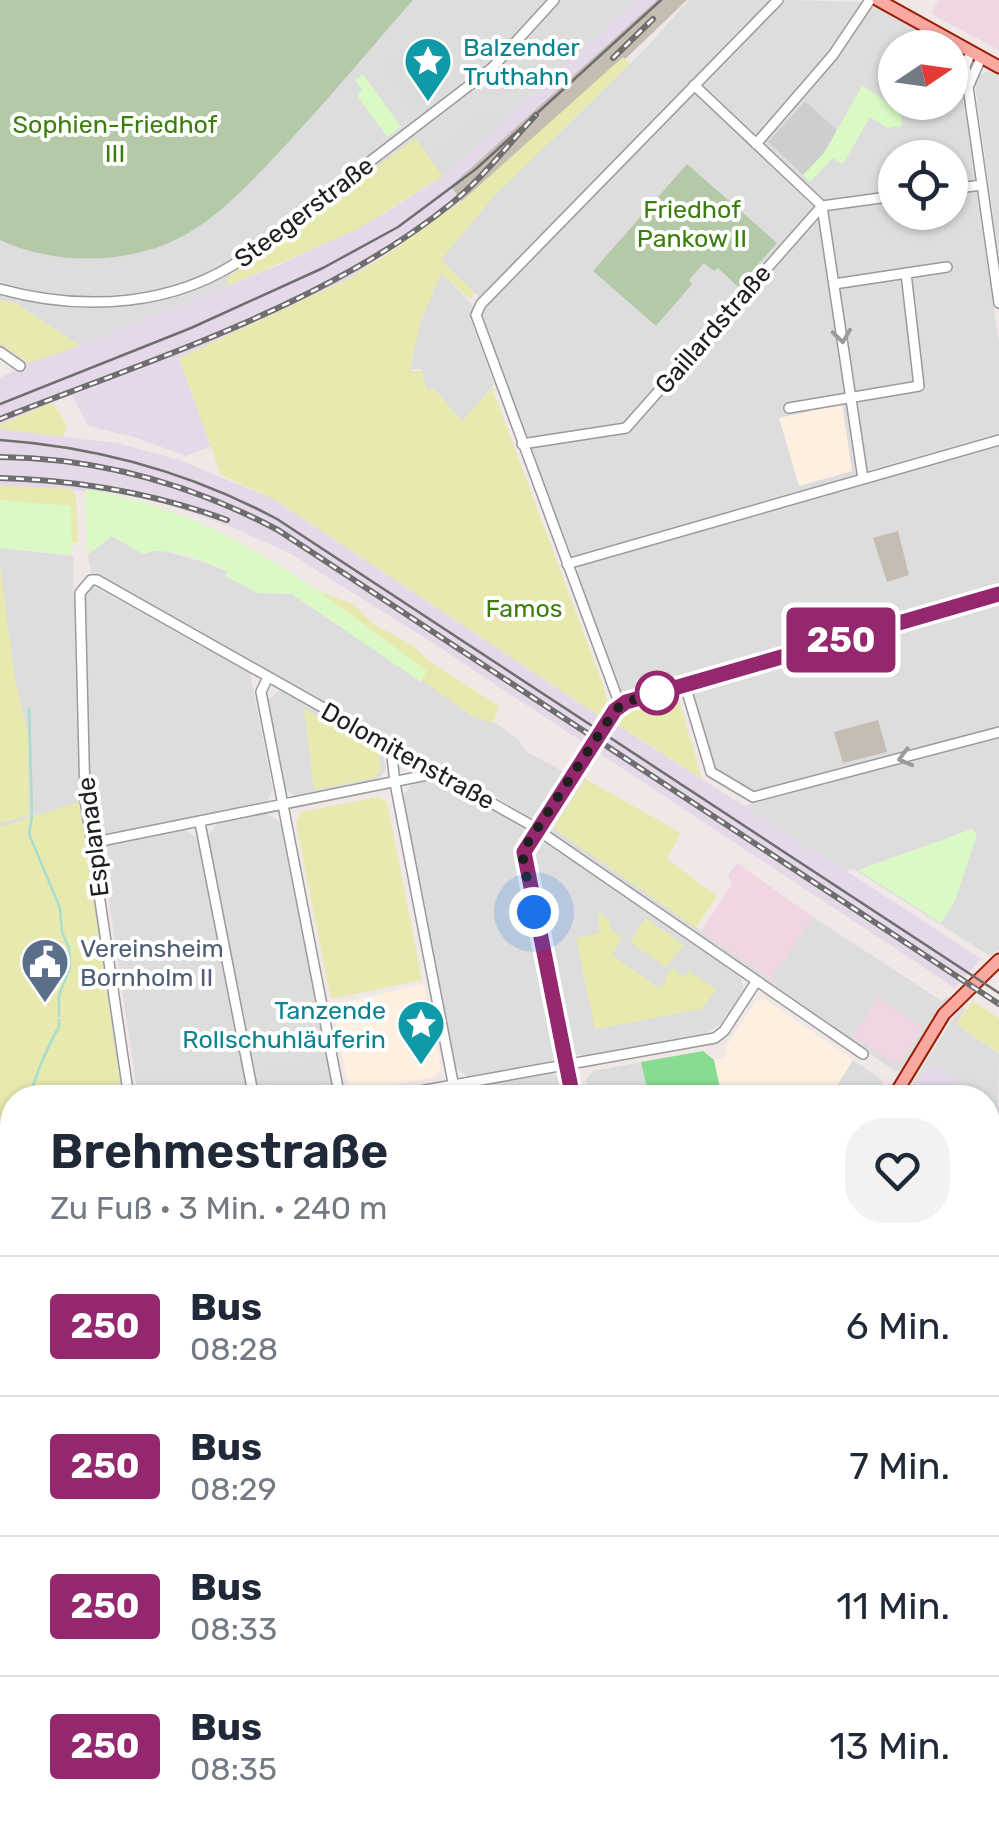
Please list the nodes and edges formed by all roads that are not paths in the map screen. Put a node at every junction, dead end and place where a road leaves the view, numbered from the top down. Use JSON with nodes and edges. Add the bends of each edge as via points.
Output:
{"nodes":[{"id":1,"x":554,"y":0,"type":"edge"},
{"id":2,"x":778,"y":0,"type":"edge"},
{"id":3,"x":870,"y":0,"type":"edge"},
{"id":4,"x":878,"y":0,"type":"edge"},
{"id":5,"x":976,"y":55,"type":"junction"},
{"id":6,"x":999,"y":67,"type":"edge"},
{"id":7,"x":694,"y":86,"type":"junction"},
{"id":8,"x":756,"y":144,"type":"junction"},
{"id":9,"x":982,"y":184,"type":"junction"},
{"id":10,"x":968,"y":186,"type":"edge"},
{"id":11,"x":878,"y":198,"type":"edge"},
{"id":12,"x":822,"y":206,"type":"junction"},
{"id":13,"x":947,"y":267,"type":"dead end"},
{"id":14,"x":906,"y":274,"type":"junction"},
{"id":15,"x":834,"y":284,"type":"junction"},
{"id":16,"x":0,"y":289,"type":"edge"},
{"id":17,"x":999,"y":303,"type":"edge"},
{"id":18,"x":0,"y":352,"type":"edge"},
{"id":19,"x":20,"y":366,"type":"dead end"},
{"id":20,"x":850,"y":397,"type":"junction"},
{"id":21,"x":789,"y":408,"type":"dead end"},
{"id":22,"x":999,"y":440,"type":"edge"},
{"id":23,"x":522,"y":444,"type":"junction"},
{"id":24,"x":863,"y":479,"type":"junction"},
{"id":25,"x":567,"y":564,"type":"junction"},
{"id":26,"x":91,"y":580,"type":"joint"},
{"id":27,"x":999,"y":594,"type":"edge"},
{"id":28,"x":268,"y":677,"type":"junction"},
{"id":29,"x":685,"y":684,"type":"junction"},
{"id":30,"x":620,"y":705,"type":"junction"},
{"id":31,"x":999,"y":732,"type":"edge"},
{"id":32,"x":391,"y":747,"type":"junction"},
{"id":33,"x":437,"y":773,"type":"junction"},
{"id":34,"x":395,"y":783,"type":"junction"},
{"id":35,"x":282,"y":806,"type":"junction"},
{"id":36,"x":200,"y":823,"type":"junction"},
{"id":37,"x":536,"y":829,"type":"junction"},
{"id":38,"x":92,"y":843,"type":"junction"},
{"id":39,"x":999,"y":960,"type":"edge"},
{"id":40,"x":756,"y":982,"type":"junction"},
{"id":41,"x":863,"y":1054,"type":"dead end"},
{"id":42,"x":566,"y":1065,"type":"junction"},
{"id":43,"x":127,"y":1085,"type":"edge"},
{"id":44,"x":251,"y":1085,"type":"edge"},
{"id":45,"x":337,"y":1085,"type":"edge"},
{"id":46,"x":454,"y":1085,"type":"joint"},
{"id":47,"x":570,"y":1085,"type":"edge"},
{"id":48,"x":901,"y":1085,"type":"edge"}],
"edges":[{"from":1,"to":16,"type":"street","name":"Steegerstraße","via":[[492,68],[211,279],[171,293],[107,302]]},
{"from":2,"to":7,"type":"street"},
{"from":3,"to":8,"type":"street"},
{"from":4,"to":5,"type":"main road"},
{"from":5,"to":6,"type":"main road"},
{"from":5,"to":9,"type":"street","via":[[965,66]]},
{"from":7,"to":8,"type":"street"},
{"from":7,"to":23,"type":"street","via":[[478,309],[478,326]]},
{"from":8,"to":12,"type":"street"},
{"from":9,"to":10,"type":"street"},
{"from":9,"to":17,"type":"street"},
{"from":11,"to":12,"type":"street"},
{"from":12,"to":15,"type":"street"},
{"from":12,"to":23,"type":"street","name":"Gaillardstraße","via":[[626,428]]},
{"from":13,"to":14,"type":"street"},
{"from":14,"to":15,"type":"street"},
{"from":14,"to":20,"type":"street","via":[[919,386]]},
{"from":15,"to":20,"type":"street","one_way":true},
{"from":18,"to":19,"type":"street"},
{"from":20,"to":21,"type":"street"},
{"from":20,"to":24,"type":"street"},
{"from":22,"to":24,"type":"street"},
{"from":23,"to":25,"type":"street"},
{"from":24,"to":25,"type":"street"},
{"from":25,"to":30,"type":"street"},
{"from":26,"to":28,"type":"street","name":"Dolomitenstraße"},
{"from":26,"to":38,"type":"street","name":"Esplanade","via":[[80,593]]},
{"from":27,"to":29,"type":"street"},
{"from":28,"to":32,"type":"street","name":"Dolomitenstraße"},
{"from":28,"to":35,"type":"street","via":[[260,692]]},
{"from":29,"to":30,"type":"street"},
{"from":31,"to":29,"type":"street","one_way":true,"via":[[753,797],[709,768]]},
{"from":30,"to":37,"type":"street"},
{"from":32,"to":33,"type":"street","name":"Dolomitenstraße"},
{"from":32,"to":34,"type":"street"},
{"from":33,"to":34,"type":"street"},
{"from":33,"to":37,"type":"street","name":"Dolomitenstraße"},
{"from":34,"to":35,"type":"street"},
{"from":34,"to":46,"type":"street"},
{"from":35,"to":36,"type":"street"},
{"from":35,"to":45,"type":"street"},
{"from":36,"to":38,"type":"street"},
{"from":36,"to":44,"type":"street"},
{"from":37,"to":40,"type":"street","name":"Dolomitenstraße"},
{"from":37,"to":42,"type":"street","via":[[523,860]]},
{"from":38,"to":43,"type":"street","name":"Esplanade"},
{"from":39,"to":48,"type":"main road","via":[[944,1014]]},
{"from":40,"to":41,"type":"street","name":"Dolomitenstraße"},
{"from":40,"to":42,"type":"street","via":[[715,1038]]},
{"from":42,"to":46,"type":"street"},
{"from":42,"to":47,"type":"street"}]}
